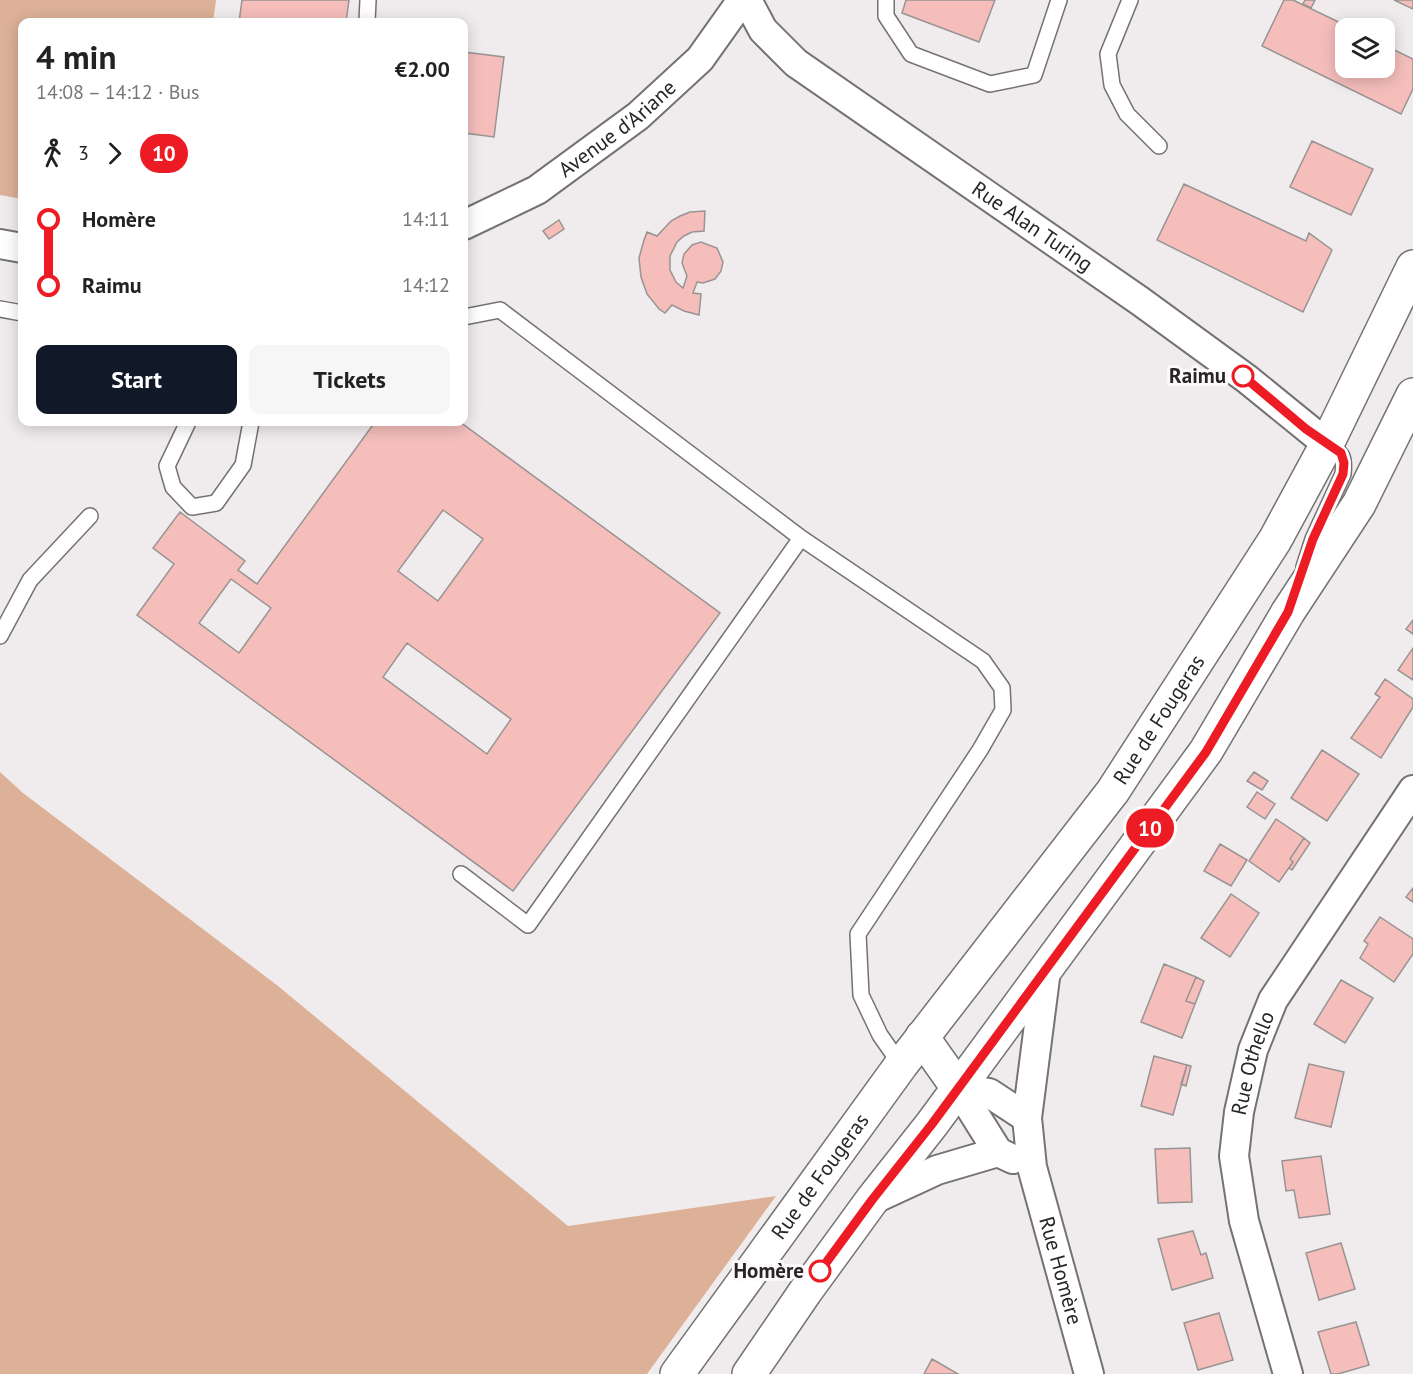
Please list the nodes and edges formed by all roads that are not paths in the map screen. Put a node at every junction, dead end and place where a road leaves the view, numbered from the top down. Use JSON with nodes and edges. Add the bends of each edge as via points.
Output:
{"nodes":[{"id":1,"x":368,"y":0,"type":"edge"},
{"id":2,"x":745,"y":0,"type":"edge"},
{"id":3,"x":886,"y":0,"type":"edge"},
{"id":4,"x":1059,"y":0,"type":"edge"},
{"id":5,"x":1130,"y":0,"type":"edge"},
{"id":6,"x":367,"y":18,"type":"edge"},
{"id":7,"x":1159,"y":146,"type":"dead end"},
{"id":8,"x":468,"y":223,"type":"edge"},
{"id":9,"x":0,"y":244,"type":"edge"},
{"id":10,"x":18,"y":247,"type":"edge"},
{"id":11,"x":1413,"y":267,"type":"edge"},
{"id":12,"x":0,"y":309,"type":"edge"},
{"id":13,"x":18,"y":312,"type":"edge"},
{"id":14,"x":468,"y":316,"type":"edge"},
{"id":15,"x":1413,"y":395,"type":"edge"},
{"id":16,"x":186,"y":426,"type":"edge"},
{"id":17,"x":250,"y":426,"type":"edge"},
{"id":18,"x":1327,"y":444,"type":"junction"},
{"id":19,"x":90,"y":516,"type":"dead end"},
{"id":20,"x":801,"y":538,"type":"junction"},
{"id":21,"x":1288,"y":612,"type":"junction"},
{"id":22,"x":0,"y":636,"type":"edge"},
{"id":23,"x":1413,"y":791,"type":"edge"},
{"id":24,"x":462,"y":874,"type":"dead end"},
{"id":25,"x":1046,"y":970,"type":"junction"},
{"id":26,"x":922,"y":1037,"type":"junction"},
{"id":27,"x":901,"y":1065,"type":"junction"},
{"id":28,"x":958,"y":1088,"type":"junction"},
{"id":29,"x":1027,"y":1118,"type":"junction"},
{"id":30,"x":998,"y":1152,"type":"junction"},
{"id":31,"x":1032,"y":1167,"type":"junction"},
{"id":32,"x":872,"y":1200,"type":"junction"},
{"id":33,"x":677,"y":1374,"type":"edge"},
{"id":34,"x":749,"y":1374,"type":"edge"},
{"id":35,"x":1089,"y":1374,"type":"edge"},
{"id":36,"x":1288,"y":1374,"type":"edge"}],
"edges":[{"from":1,"to":6,"type":"lane"},
{"from":2,"to":8,"type":"street","name":"Avenue d'Ariane","via":[[700,59],[638,116],[537,190]]},
{"from":2,"to":18,"type":"street","name":"Rue Alan Turing","via":[[763,30],[796,63],[1140,301],[1247,379]]},
{"from":3,"to":4,"type":"lane","via":[[886,16],[911,54],[990,84],[1034,75]]},
{"from":5,"to":7,"type":"lane","via":[[1108,54],[1113,85],[1126,114]]},
{"from":9,"to":10,"type":"street"},
{"from":11,"to":18,"type":"main road","name":"Rue de Fougeras"},
{"from":12,"to":13,"type":"lane"},
{"from":14,"to":20,"type":"lane","via":[[500,310]]},
{"from":15,"to":21,"type":"main road","via":[[1359,504]]},
{"from":16,"to":17,"type":"lane","via":[[167,466],[173,487],[192,507],[216,503],[243,465]]},
{"from":18,"to":21,"type":"lane","via":[[1341,453],[1343,474],[1313,539]]},
{"from":18,"to":26,"type":"main road","name":"Rue de Fougeras","via":[[1275,540],[1113,791]]},
{"from":19,"to":22,"type":"lane","via":[[30,580]]},
{"from":20,"to":24,"type":"lane","via":[[528,925]]},
{"from":20,"to":27,"type":"lane","via":[[983,661],[1002,688],[1003,710],[980,750],[858,934],[861,995],[880,1035]]},
{"from":21,"to":25,"type":"main road","via":[[1206,752]]},
{"from":23,"to":36,"type":"street","name":"Rue Othello","via":[[1273,1000],[1253,1050],[1239,1112],[1234,1156],[1244,1221]]},
{"from":25,"to":28,"type":"main road"},
{"from":25,"to":29,"type":"street","name":"Rue Homère"},
{"from":26,"to":27,"type":"main road","name":"Rue de Fougeras"},
{"from":26,"to":28,"type":"main road"},
{"from":27,"to":33,"type":"main road","name":"Rue de Fougeras"},
{"from":28,"to":29,"type":"street","via":[[989,1093]]},
{"from":28,"to":30,"type":"street"},
{"from":28,"to":32,"type":"main road"},
{"from":29,"to":31,"type":"street","name":"Rue Homère"},
{"from":30,"to":31,"type":"street"},
{"from":30,"to":32,"type":"street","via":[[938,1170]]},
{"from":31,"to":35,"type":"street","name":"Rue Homère"},
{"from":32,"to":34,"type":"main road"}]}
